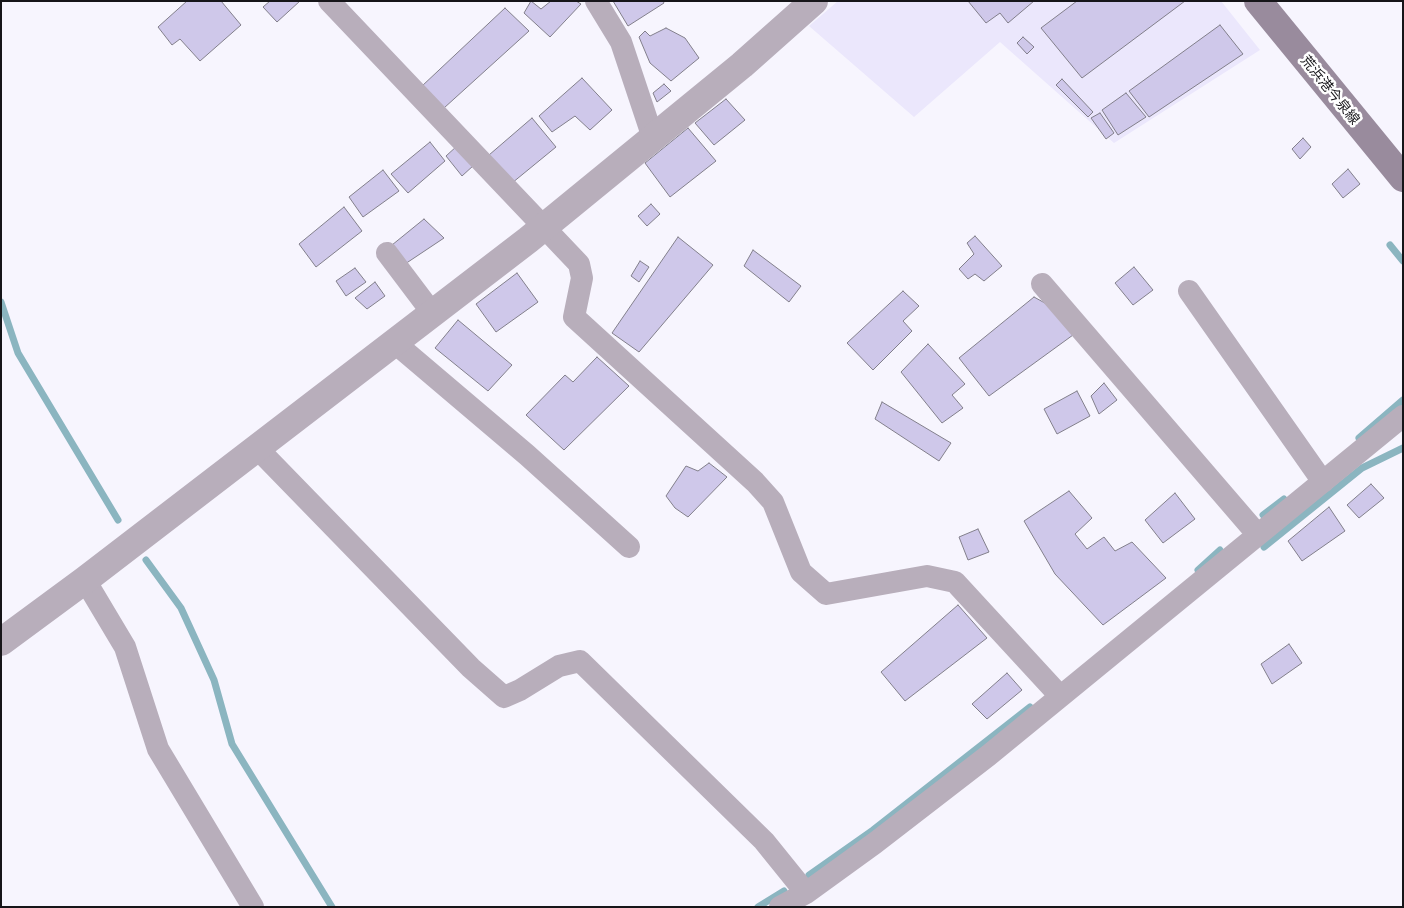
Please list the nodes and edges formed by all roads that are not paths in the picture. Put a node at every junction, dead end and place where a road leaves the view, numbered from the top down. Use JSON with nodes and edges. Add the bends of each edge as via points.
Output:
{"nodes":[{"id":1,"x":328,"y":1,"type":"edge"},
{"id":2,"x":596,"y":1,"type":"edge"},
{"id":3,"x":814,"y":1,"type":"edge"},
{"id":4,"x":1258,"y":1,"type":"edge"},
{"id":5,"x":653,"y":138,"type":"junction"},
{"id":6,"x":1403,"y":178,"type":"edge"},
{"id":7,"x":544,"y":228,"type":"junction"},
{"id":8,"x":386,"y":253,"type":"dead end"},
{"id":9,"x":1042,"y":284,"type":"dead end"},
{"id":10,"x":1189,"y":292,"type":"dead end"},
{"id":11,"x":433,"y":314,"type":"junction"},
{"id":12,"x":395,"y":343,"type":"junction"},
{"id":13,"x":1403,"y":416,"type":"edge"},
{"id":14,"x":256,"y":447,"type":"junction"},
{"id":15,"x":1323,"y":482,"type":"junction"},
{"id":16,"x":1258,"y":534,"type":"junction"},
{"id":17,"x":629,"y":547,"type":"dead end"},
{"id":18,"x":85,"y":580,"type":"junction"},
{"id":19,"x":1,"y":642,"type":"edge"},
{"id":20,"x":1060,"y":696,"type":"junction"},
{"id":21,"x":806,"y":893,"type":"junction"},
{"id":22,"x":254,"y":907,"type":"edge"},
{"id":23,"x":780,"y":907,"type":"edge"}],
"edges":[{"from":1,"to":7,"type":"street"},
{"from":2,"to":5,"type":"street","via":[[620,42]]},
{"from":3,"to":5,"type":"street"},
{"from":4,"to":6,"type":"main road","name":"荒浜港今泉線"},
{"from":5,"to":7,"type":"street"},
{"from":7,"to":11,"type":"street"},
{"from":7,"to":20,"type":"street","via":[[579,264],[582,278],[574,317],[773,502],[801,572],[826,594],[927,576],[955,582]]},
{"from":8,"to":11,"type":"street"},
{"from":9,"to":16,"type":"street"},
{"from":10,"to":15,"type":"street"},
{"from":11,"to":12,"type":"street"},
{"from":12,"to":14,"type":"street"},
{"from":12,"to":17,"type":"street"},
{"from":13,"to":15,"type":"street"},
{"from":14,"to":18,"type":"street"},
{"from":14,"to":21,"type":"street","via":[[471,668],[504,696],[559,666],[580,660],[764,841]]},
{"from":15,"to":16,"type":"street"},
{"from":16,"to":20,"type":"street"},
{"from":18,"to":19,"type":"street"},
{"from":18,"to":22,"type":"street","via":[[125,647],[158,749]]},
{"from":20,"to":21,"type":"street","via":[[974,766]]},
{"from":21,"to":23,"type":"street"}]}
